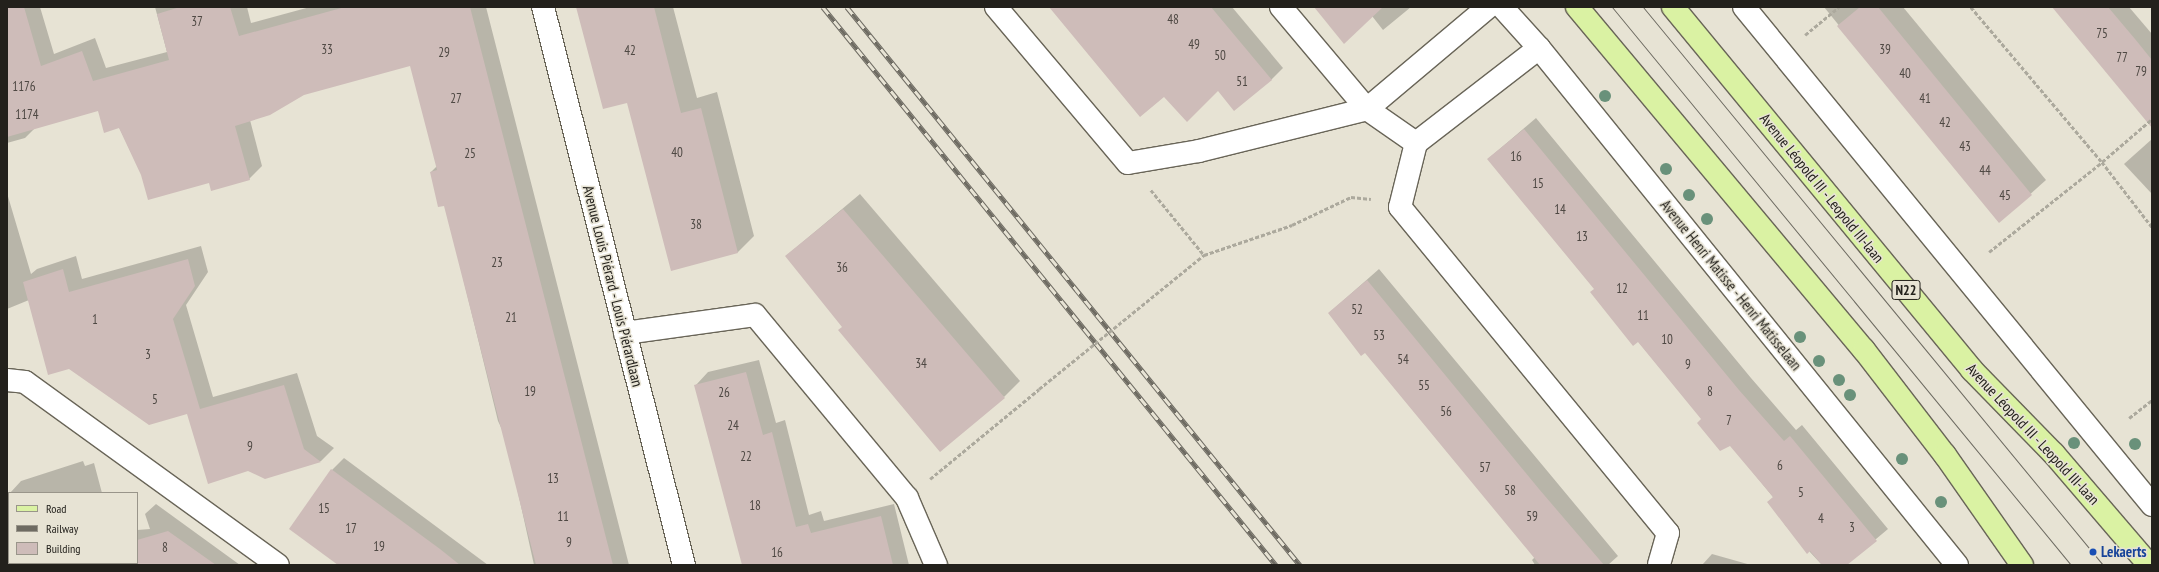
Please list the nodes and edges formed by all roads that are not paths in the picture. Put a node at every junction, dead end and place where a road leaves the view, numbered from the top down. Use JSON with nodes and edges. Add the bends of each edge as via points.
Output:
{"nodes":[{"id":1,"x":543,"y":7,"type":"edge"},
{"id":2,"x":996,"y":7,"type":"edge"},
{"id":3,"x":1282,"y":7,"type":"edge"},
{"id":4,"x":1488,"y":7,"type":"edge"},
{"id":5,"x":1502,"y":7,"type":"edge"},
{"id":6,"x":1577,"y":7,"type":"edge"},
{"id":7,"x":1673,"y":7,"type":"edge"},
{"id":8,"x":1744,"y":7,"type":"edge"},
{"id":9,"x":1540,"y":48,"type":"junction"},
{"id":10,"x":1367,"y":109,"type":"junction"},
{"id":11,"x":1416,"y":143,"type":"junction"},
{"id":12,"x":625,"y":333,"type":"junction"},
{"id":13,"x":7,"y":380,"type":"edge"},
{"id":14,"x":2152,"y":505,"type":"edge"},
{"id":15,"x":278,"y":565,"type":"edge"},
{"id":16,"x":684,"y":565,"type":"edge"},
{"id":17,"x":936,"y":565,"type":"edge"},
{"id":18,"x":1659,"y":565,"type":"edge"},
{"id":19,"x":1957,"y":565,"type":"edge"},
{"id":20,"x":2022,"y":565,"type":"edge"},
{"id":21,"x":2149,"y":565,"type":"edge"}],
"edges":[{"from":1,"to":12,"type":"street","name":"Avenue Louis Piérard - Louis Piérardlaan"},
{"from":2,"to":10,"type":"street","via":[[1128,163],[1199,151]]},
{"from":3,"to":10,"type":"street"},
{"from":4,"to":10,"type":"street"},
{"from":5,"to":9,"type":"street","name":"Avenue Henri Matisse - Henri Matisselaan"},
{"from":6,"to":20,"type":"main road","via":[[1864,350],[1946,455]]},
{"from":7,"to":21,"type":"main road","name":"Avenue Léopold III - Leopold III-laan","number":"N22","via":[[1972,370],[2054,454]]},
{"from":8,"to":14,"type":"street"},
{"from":9,"to":11,"type":"street"},
{"from":9,"to":19,"type":"street","name":"Avenue Henri Matisse - Henri Matisselaan"},
{"from":10,"to":11,"type":"street"},
{"from":11,"to":18,"type":"street","via":[[1400,207],[1668,533]]},
{"from":12,"to":16,"type":"street","name":"Avenue Louis Piérard - Louis Piérardlaan"},
{"from":12,"to":17,"type":"street","via":[[755,315],[907,498]]},
{"from":13,"to":15,"type":"street","via":[[25,382]]}]}
